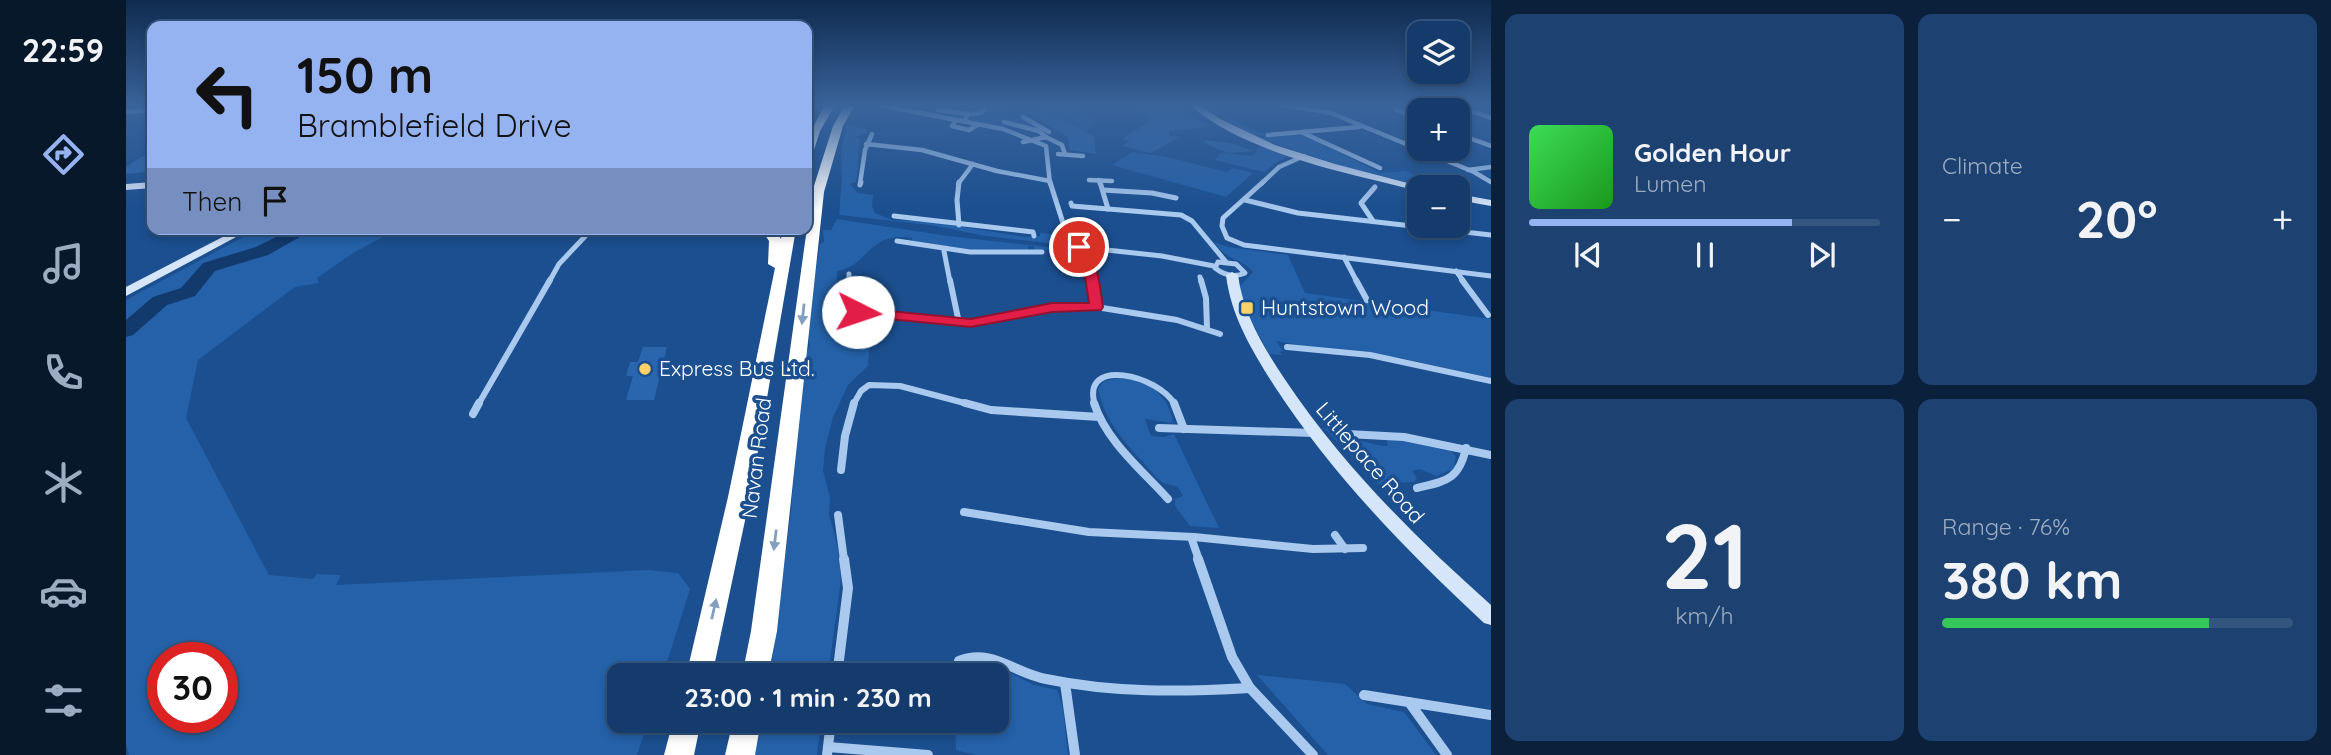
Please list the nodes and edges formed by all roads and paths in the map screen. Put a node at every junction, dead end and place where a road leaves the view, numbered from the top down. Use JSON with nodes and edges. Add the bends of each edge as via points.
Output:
{"nodes":[{"id":1,"x":833,"y":140,"type":"edge"},
{"id":2,"x":868,"y":140,"type":"edge"},
{"id":3,"x":1031,"y":140,"type":"edge"},
{"id":4,"x":1032,"y":140,"type":"edge"},
{"id":5,"x":1056,"y":140,"type":"edge"},
{"id":6,"x":1263,"y":140,"type":"edge"},
{"id":7,"x":1319,"y":140,"type":"edge"},
{"id":8,"x":1396,"y":140,"type":"edge"},
{"id":9,"x":1023,"y":142,"type":"dead end"},
{"id":10,"x":866,"y":144,"type":"junction"},
{"id":11,"x":1058,"y":154,"type":"dead end"},
{"id":12,"x":1065,"y":154,"type":"junction"},
{"id":13,"x":1083,"y":156,"type":"dead end"},
{"id":14,"x":1305,"y":156,"type":"junction"},
{"id":15,"x":973,"y":164,"type":"junction"},
{"id":16,"x":1491,"y":167,"type":"edge"},
{"id":17,"x":1380,"y":168,"type":"dead end"},
{"id":18,"x":1467,"y":170,"type":"junction"},
{"id":19,"x":1089,"y":180,"type":"dead end"},
{"id":20,"x":1099,"y":180,"type":"junction"},
{"id":21,"x":1050,"y":181,"type":"junction"},
{"id":22,"x":1112,"y":181,"type":"dead end"},
{"id":23,"x":1491,"y":182,"type":"edge"},
{"id":24,"x":147,"y":185,"type":"edge"},
{"id":25,"x":860,"y":185,"type":"dead end"},
{"id":26,"x":1407,"y":185,"type":"edge"},
{"id":27,"x":126,"y":187,"type":"edge"},
{"id":28,"x":1376,"y":187,"type":"dead end"},
{"id":29,"x":1103,"y":190,"type":"junction"},
{"id":30,"x":1183,"y":194,"type":"dead end"},
{"id":31,"x":1470,"y":199,"type":"edge"},
{"id":32,"x":1245,"y":200,"type":"junction"},
{"id":33,"x":1071,"y":203,"type":"dead end"},
{"id":34,"x":1491,"y":203,"type":"edge"},
{"id":35,"x":1108,"y":209,"type":"junction"},
{"id":36,"x":894,"y":216,"type":"dead end"},
{"id":37,"x":1373,"y":221,"type":"junction"},
{"id":38,"x":959,"y":225,"type":"junction"},
{"id":39,"x":235,"y":235,"type":"edge"},
{"id":40,"x":587,"y":235,"type":"edge"},
{"id":41,"x":773,"y":235,"type":"edge"},
{"id":42,"x":789,"y":235,"type":"edge"},
{"id":43,"x":1491,"y":235,"type":"edge"},
{"id":44,"x":1034,"y":236,"type":"dead end"},
{"id":45,"x":897,"y":241,"type":"dead end"},
{"id":46,"x":1079,"y":247,"type":"junction"},
{"id":47,"x":944,"y":251,"type":"junction"},
{"id":48,"x":1042,"y":252,"type":"dead end"},
{"id":49,"x":1344,"y":257,"type":"junction"},
{"id":50,"x":1214,"y":266,"type":"junction"},
{"id":51,"x":1229,"y":269,"type":"junction"},
{"id":52,"x":1456,"y":271,"type":"junction"},
{"id":53,"x":849,"y":274,"type":"dead end"},
{"id":54,"x":1491,"y":276,"type":"edge"},
{"id":55,"x":1200,"y":277,"type":"dead end"},
{"id":56,"x":126,"y":292,"type":"edge"},
{"id":57,"x":779,"y":299,"type":"junction"},
{"id":58,"x":1367,"y":300,"type":"dead end"},
{"id":59,"x":1096,"y":307,"type":"junction"},
{"id":60,"x":1488,"y":315,"type":"dead end"},
{"id":61,"x":959,"y":323,"type":"junction"},
{"id":62,"x":1207,"y":328,"type":"junction"},
{"id":63,"x":1220,"y":334,"type":"dead end"},
{"id":64,"x":1287,"y":347,"type":"dead end"},
{"id":65,"x":1491,"y":381,"type":"edge"},
{"id":66,"x":473,"y":414,"type":"dead end"},
{"id":67,"x":1099,"y":416,"type":"junction"},
{"id":68,"x":1159,"y":428,"type":"dead end"},
{"id":69,"x":1184,"y":429,"type":"junction"},
{"id":70,"x":1313,"y":433,"type":"junction"},
{"id":71,"x":1347,"y":434,"type":"dead end"},
{"id":72,"x":1466,"y":449,"type":"junction"},
{"id":73,"x":1491,"y":455,"type":"edge"},
{"id":74,"x":841,"y":470,"type":"dead end"},
{"id":75,"x":1416,"y":488,"type":"dead end"},
{"id":76,"x":1168,"y":499,"type":"dead end"},
{"id":77,"x":964,"y":512,"type":"dead end"},
{"id":78,"x":838,"y":515,"type":"dead end"},
{"id":79,"x":1335,"y":535,"type":"dead end"},
{"id":80,"x":1191,"y":537,"type":"junction"},
{"id":81,"x":1363,"y":548,"type":"dead end"},
{"id":82,"x":1345,"y":549,"type":"junction"},
{"id":83,"x":1491,"y":617,"type":"edge"},
{"id":84,"x":959,"y":661,"type":"dead end"},
{"id":85,"x":702,"y":663,"type":"edge"},
{"id":86,"x":758,"y":663,"type":"edge"},
{"id":87,"x":839,"y":663,"type":"edge"},
{"id":88,"x":1065,"y":683,"type":"junction"},
{"id":89,"x":1250,"y":688,"type":"junction"},
{"id":90,"x":1364,"y":695,"type":"dead end"},
{"id":91,"x":1409,"y":702,"type":"junction"},
{"id":92,"x":1491,"y":715,"type":"edge"},
{"id":93,"x":684,"y":733,"type":"edge"},
{"id":94,"x":745,"y":733,"type":"edge"},
{"id":95,"x":830,"y":733,"type":"edge"},
{"id":96,"x":828,"y":751,"type":"edge"},
{"id":97,"x":678,"y":755,"type":"edge"},
{"id":98,"x":740,"y":755,"type":"edge"},
{"id":99,"x":928,"y":755,"type":"edge"},
{"id":100,"x":1075,"y":755,"type":"edge"},
{"id":101,"x":1313,"y":755,"type":"edge"},
{"id":102,"x":1447,"y":755,"type":"edge"}],
"edges":[{"from":1,"to":86,"type":"highway","name":"Navan Road","one_way":true,"via":[[822,175],[811,247]]},
{"from":2,"to":10,"type":"street"},
{"from":3,"to":9,"type":"street"},
{"from":4,"to":21,"type":"street","via":[[1047,147]]},
{"from":5,"to":12,"type":"street"},
{"from":6,"to":14,"type":"street"},
{"from":7,"to":17,"type":"street"},
{"from":8,"to":18,"type":"street"},
{"from":10,"to":15,"type":"street","via":[[922,150]]},
{"from":10,"to":25,"type":"street"},
{"from":11,"to":12,"type":"street"},
{"from":12,"to":13,"type":"street"},
{"from":14,"to":26,"type":"street"},
{"from":14,"to":32,"type":"street","via":[[1279,167]]},
{"from":15,"to":21,"type":"street"},
{"from":15,"to":38,"type":"street","via":[[958,180]]},
{"from":16,"to":18,"type":"street"},
{"from":18,"to":23,"type":"street"},
{"from":19,"to":20,"type":"street"},
{"from":20,"to":22,"type":"street"},
{"from":20,"to":29,"type":"street"},
{"from":21,"to":46,"type":"street","via":[[1065,229]]},
{"from":24,"to":27,"type":"street"},
{"from":28,"to":37,"type":"street","via":[[1362,202]]},
{"from":29,"to":30,"type":"street","via":[[1152,193],[1174,200]]},
{"from":29,"to":35,"type":"street"},
{"from":31,"to":34,"type":"street"},
{"from":32,"to":37,"type":"street","via":[[1288,211]]},
{"from":32,"to":49,"type":"street","via":[[1223,218],[1230,240]]},
{"from":33,"to":35,"type":"street"},
{"from":35,"to":51,"type":"street","via":[[1186,218]]},
{"from":36,"to":38,"type":"street"},
{"from":37,"to":43,"type":"street"},
{"from":38,"to":44,"type":"street","via":[[1033,232]]},
{"from":39,"to":56,"type":"street"},
{"from":40,"to":66,"type":"street","via":[[559,264]]},
{"from":41,"to":57,"type":"highway","via":[[778,247],[774,273]]},
{"from":42,"to":57,"type":"highway","name":"Navan Road"},
{"from":45,"to":47,"type":"street"},
{"from":46,"to":50,"type":"street"},
{"from":46,"to":59,"type":"street","via":[[1090,271]]},
{"from":47,"to":48,"type":"street"},
{"from":47,"to":61,"type":"street"},
{"from":49,"to":52,"type":"street"},
{"from":49,"to":58,"type":"street"},
{"from":50,"to":51,"type":"street"},
{"from":50,"to":51,"type":"street","via":[[1220,272]]},
{"from":51,"to":70,"type":"street","name":"Littlepace Road","via":[[1250,332]]},
{"from":52,"to":54,"type":"street"},
{"from":52,"to":60,"type":"street"},
{"from":53,"to":61,"type":"street","via":[[852,310]]},
{"from":55,"to":62,"type":"street"},
{"from":85,"to":57,"type":"highway","name":"Navan Road","one_way":true},
{"from":59,"to":61,"type":"street","via":[[1052,307]]},
{"from":59,"to":62,"type":"street"},
{"from":62,"to":63,"type":"street"},
{"from":64,"to":65,"type":"street","via":[[1370,355]]},
{"from":67,"to":69,"type":"street","via":[[1094,383],[1108,376],[1128,375],[1150,381],[1166,392]]},
{"from":67,"to":74,"type":"street","via":[[991,410],[900,386],[869,385],[858,394],[850,418]]},
{"from":67,"to":76,"type":"street"},
{"from":68,"to":69,"type":"street"},
{"from":69,"to":70,"type":"street"},
{"from":70,"to":83,"type":"street","name":"Littlepace Road","via":[[1404,536]]},
{"from":71,"to":72,"type":"street","via":[[1404,436]]},
{"from":72,"to":73,"type":"street"},
{"from":72,"to":75,"type":"street","via":[[1459,474]]},
{"from":77,"to":80,"type":"street","via":[[1088,532]]},
{"from":78,"to":87,"type":"street","via":[[848,588]]},
{"from":79,"to":82,"type":"street"},
{"from":80,"to":82,"type":"street"},
{"from":80,"to":89,"type":"street","via":[[1232,657]]},
{"from":81,"to":82,"type":"street"},
{"from":84,"to":88,"type":"street","via":[[989,657]]},
{"from":88,"to":89,"type":"street","via":[[1175,691]]},
{"from":88,"to":100,"type":"street"},
{"from":89,"to":101,"type":"street"},
{"from":90,"to":91,"type":"street"},
{"from":91,"to":92,"type":"street"},
{"from":91,"to":102,"type":"street"},
{"from":93,"to":97,"type":"highway"},
{"from":94,"to":98,"type":"highway"},
{"from":95,"to":96,"type":"street"},
{"from":96,"to":99,"type":"street"}]}
